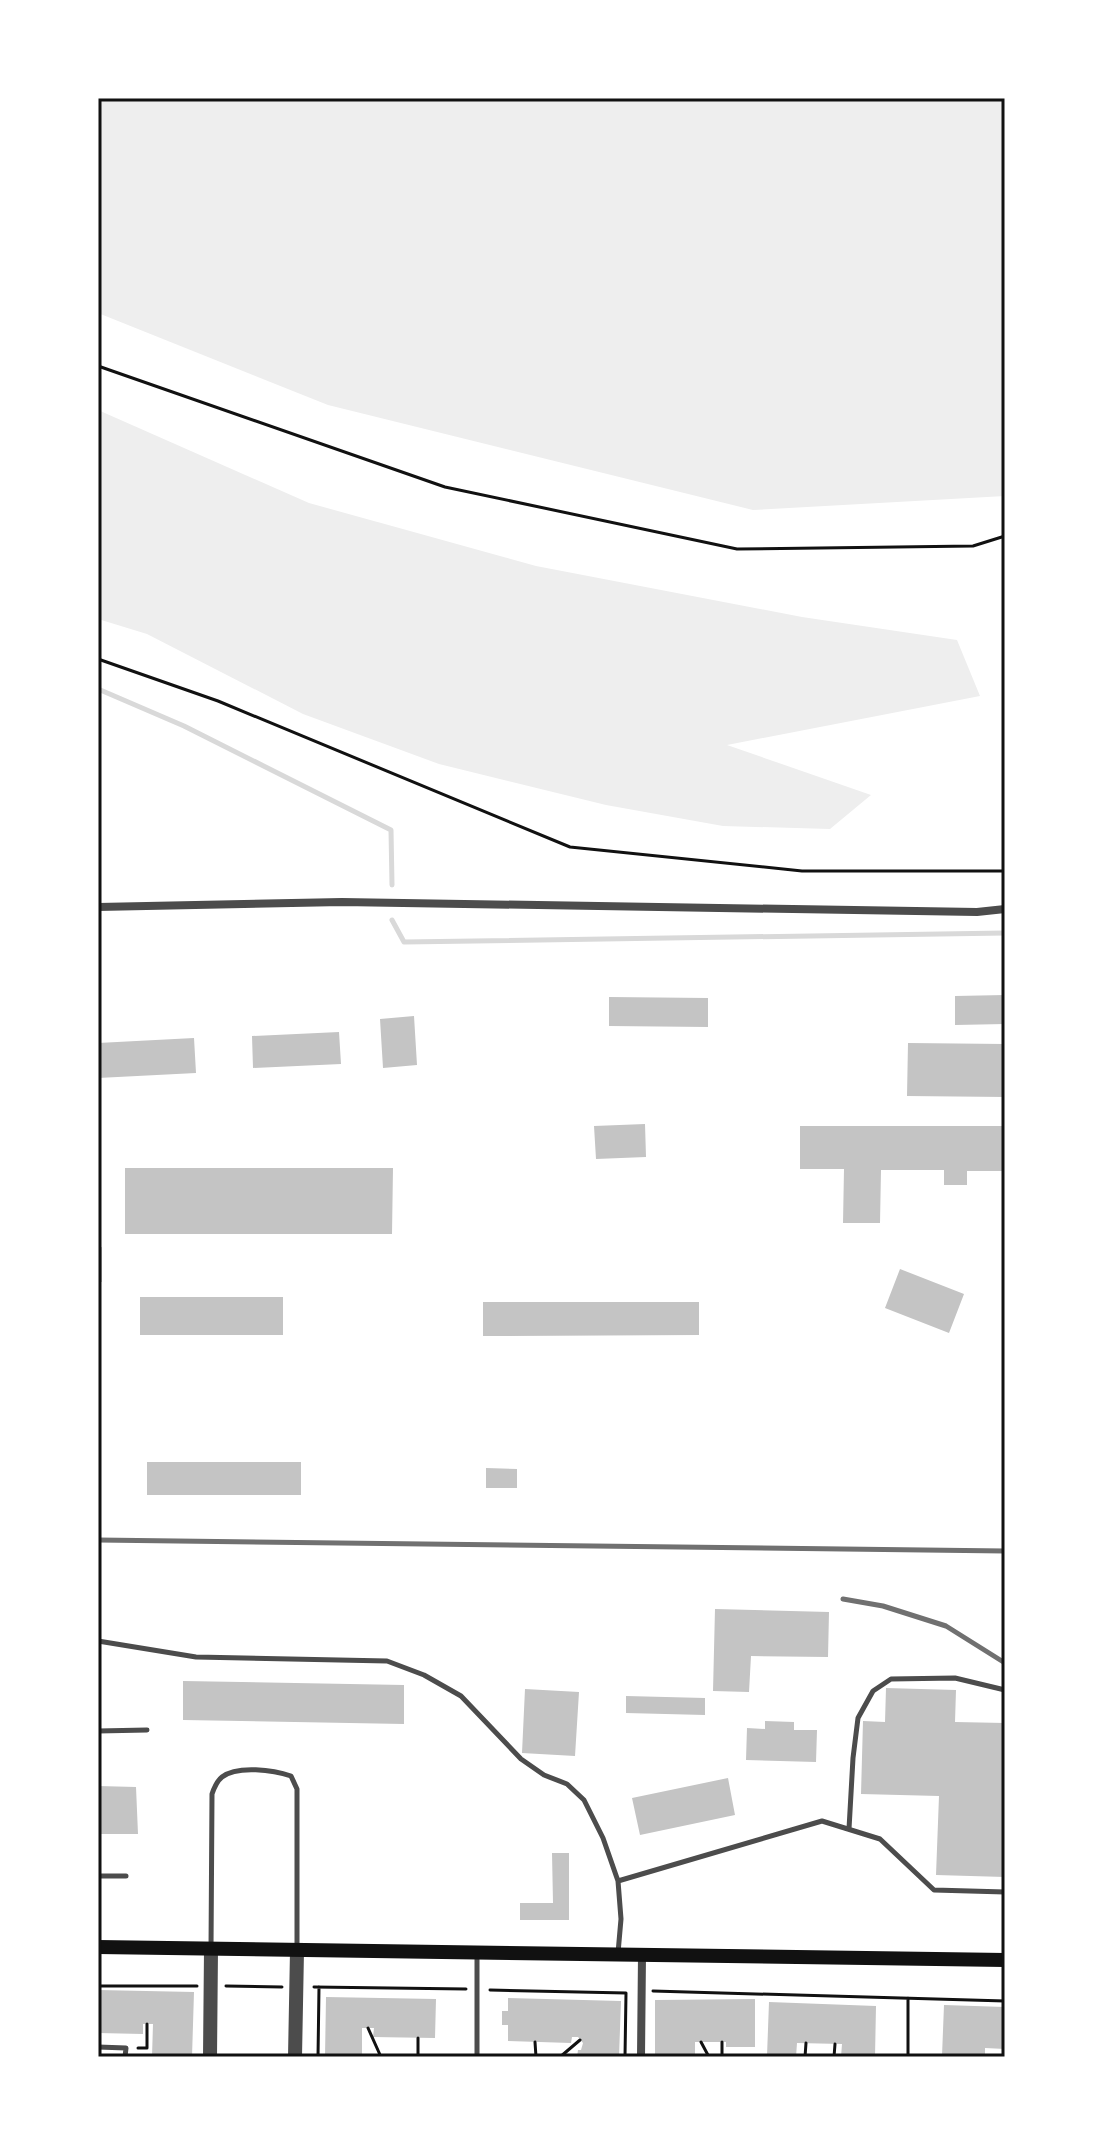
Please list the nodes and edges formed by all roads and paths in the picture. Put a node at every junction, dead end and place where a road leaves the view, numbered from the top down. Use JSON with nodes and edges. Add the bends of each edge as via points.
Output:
{"nodes":[{"id":1,"x":98,"y":366,"type":"edge"},
{"id":2,"x":1005,"y":536,"type":"edge"},
{"id":3,"x":98,"y":659,"type":"edge"},
{"id":4,"x":1005,"y":871,"type":"edge"},
{"id":5,"x":98,"y":907,"type":"edge"},
{"id":6,"x":1005,"y":909,"type":"edge"},
{"id":7,"x":98,"y":1641,"type":"edge"},
{"id":8,"x":1005,"y":1690,"type":"edge"},
{"id":9,"x":147,"y":1730,"type":"dead end"},
{"id":10,"x":98,"y":1731,"type":"edge"},
{"id":11,"x":849,"y":1829,"type":"junction"},
{"id":12,"x":98,"y":1876,"type":"edge"},
{"id":13,"x":126,"y":1876,"type":"dead end"},
{"id":14,"x":618,"y":1881,"type":"junction"},
{"id":15,"x":1005,"y":1892,"type":"edge"},
{"id":16,"x":98,"y":1947,"type":"edge"},
{"id":17,"x":211,"y":1950,"type":"junction"},
{"id":18,"x":297,"y":1951,"type":"junction"},
{"id":19,"x":477,"y":1952,"type":"junction"},
{"id":20,"x":618,"y":1954,"type":"junction"},
{"id":21,"x":642,"y":1955,"type":"junction"},
{"id":22,"x":1005,"y":1960,"type":"edge"},
{"id":23,"x":211,"y":1985,"type":"junction"},
{"id":24,"x":98,"y":1986,"type":"edge"},
{"id":25,"x":297,"y":1987,"type":"junction"},
{"id":26,"x":319,"y":1987,"type":"junction"},
{"id":27,"x":478,"y":1989,"type":"junction"},
{"id":28,"x":551,"y":1991,"type":"junction"},
{"id":29,"x":651,"y":1991,"type":"dead end"},
{"id":30,"x":589,"y":1992,"type":"junction"},
{"id":31,"x":908,"y":1998,"type":"junction"},
{"id":32,"x":551,"y":1999,"type":"dead end"},
{"id":33,"x":589,"y":2001,"type":"dead end"},
{"id":34,"x":1005,"y":2001,"type":"edge"},
{"id":35,"x":147,"y":2024,"type":"dead end"},
{"id":36,"x":368,"y":2028,"type":"dead end"},
{"id":37,"x":418,"y":2038,"type":"dead end"},
{"id":38,"x":580,"y":2040,"type":"dead end"},
{"id":39,"x":535,"y":2042,"type":"dead end"},
{"id":40,"x":701,"y":2042,"type":"dead end"},
{"id":41,"x":722,"y":2042,"type":"dead end"},
{"id":42,"x":806,"y":2043,"type":"dead end"},
{"id":43,"x":835,"y":2044,"type":"dead end"},
{"id":44,"x":98,"y":2047,"type":"edge"},
{"id":45,"x":126,"y":2048,"type":"junction"},
{"id":46,"x":125,"y":2057,"type":"edge"},
{"id":47,"x":210,"y":2057,"type":"edge"},
{"id":48,"x":295,"y":2057,"type":"edge"},
{"id":49,"x":318,"y":2057,"type":"edge"},
{"id":50,"x":381,"y":2057,"type":"edge"},
{"id":51,"x":418,"y":2057,"type":"edge"},
{"id":52,"x":477,"y":2057,"type":"edge"},
{"id":53,"x":536,"y":2057,"type":"edge"},
{"id":54,"x":560,"y":2057,"type":"edge"},
{"id":55,"x":625,"y":2057,"type":"edge"},
{"id":56,"x":641,"y":2057,"type":"edge"},
{"id":57,"x":709,"y":2057,"type":"edge"},
{"id":58,"x":722,"y":2057,"type":"edge"},
{"id":59,"x":805,"y":2057,"type":"edge"},
{"id":60,"x":834,"y":2057,"type":"edge"},
{"id":61,"x":908,"y":2057,"type":"edge"}],
"edges":[{"from":1,"to":2,"type":"path","via":[[445,487],[737,549],[973,546]]},
{"from":3,"to":4,"type":"path","via":[[218,701],[570,847],[802,871]]},
{"from":5,"to":6,"type":"street","via":[[342,902]]},
{"from":7,"to":14,"type":"lane","via":[[196,1657],[387,1661],[424,1675],[461,1696],[521,1759],[567,1784],[584,1800]]},
{"from":8,"to":11,"type":"lane","via":[[955,1678],[891,1679],[873,1691],[858,1718]]},
{"from":9,"to":10,"type":"lane"},
{"from":11,"to":14,"type":"lane","via":[[822,1821]]},
{"from":11,"to":15,"type":"lane","via":[[880,1839],[934,1890]]},
{"from":12,"to":13,"type":"lane"},
{"from":14,"to":20,"type":"lane"},
{"from":16,"to":17,"type":"main road"},
{"from":17,"to":18,"type":"main road"},
{"from":17,"to":18,"type":"lane","via":[[212,1794],[219,1778],[234,1771],[277,1771],[291,1776],[297,1789]]},
{"from":17,"to":23,"type":"street"},
{"from":18,"to":19,"type":"main road"},
{"from":18,"to":25,"type":"street"},
{"from":19,"to":20,"type":"main road"},
{"from":19,"to":27,"type":"lane"},
{"from":20,"to":21,"type":"main road"},
{"from":21,"to":22,"type":"main road"},
{"from":21,"to":56,"type":"street"},
{"from":23,"to":24,"type":"path"},
{"from":23,"to":25,"type":"path"},
{"from":23,"to":47,"type":"street"},
{"from":25,"to":26,"type":"path"},
{"from":25,"to":48,"type":"street"},
{"from":26,"to":27,"type":"path"},
{"from":26,"to":49,"type":"path"},
{"from":27,"to":28,"type":"path"},
{"from":27,"to":52,"type":"lane"},
{"from":28,"to":30,"type":"path"},
{"from":28,"to":32,"type":"path"},
{"from":29,"to":31,"type":"path"},
{"from":30,"to":33,"type":"path"},
{"from":30,"to":55,"type":"path","via":[[626,1993]]},
{"from":31,"to":34,"type":"path"},
{"from":31,"to":61,"type":"path"},
{"from":35,"to":45,"type":"path","via":[[147,2048]]},
{"from":36,"to":50,"type":"path"},
{"from":37,"to":51,"type":"path"},
{"from":38,"to":54,"type":"path"},
{"from":39,"to":53,"type":"path"},
{"from":40,"to":57,"type":"path"},
{"from":41,"to":58,"type":"path"},
{"from":42,"to":59,"type":"path"},
{"from":43,"to":60,"type":"path"},
{"from":44,"to":45,"type":"lane"},
{"from":45,"to":46,"type":"lane"}]}
